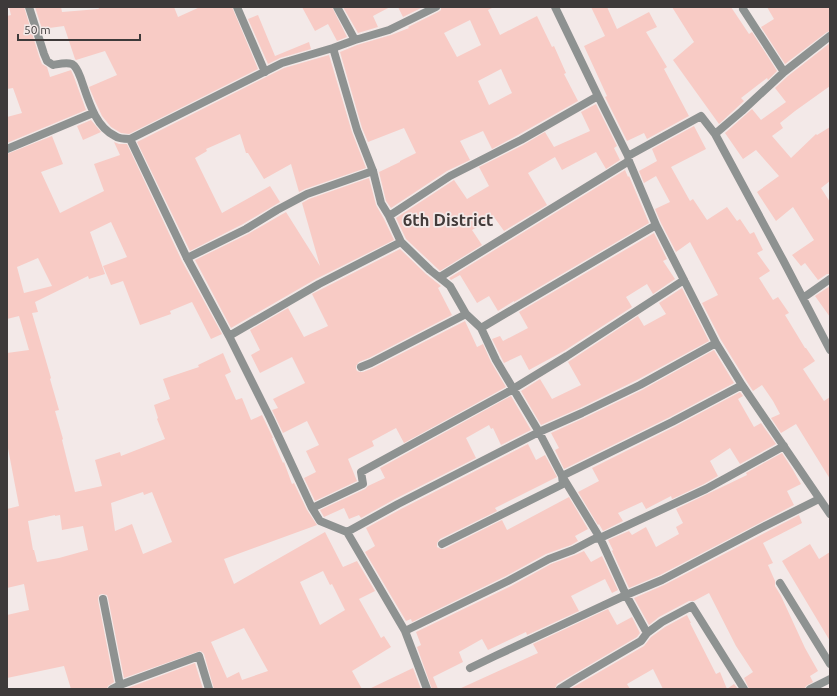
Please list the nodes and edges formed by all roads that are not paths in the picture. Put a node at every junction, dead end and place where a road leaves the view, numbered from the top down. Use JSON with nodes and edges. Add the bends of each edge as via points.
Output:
{"nodes":[{"id":1,"x":29,"y":7,"type":"edge"},
{"id":2,"x":237,"y":7,"type":"edge"},
{"id":3,"x":337,"y":7,"type":"edge"},
{"id":4,"x":436,"y":7,"type":"edge"},
{"id":5,"x":555,"y":7,"type":"edge"},
{"id":6,"x":743,"y":9,"type":"dead end"},
{"id":7,"x":830,"y":36,"type":"edge"},
{"id":8,"x":355,"y":40,"type":"junction"},
{"id":9,"x":333,"y":48,"type":"junction"},
{"id":10,"x":264,"y":72,"type":"junction"},
{"id":11,"x":784,"y":72,"type":"junction"},
{"id":12,"x":598,"y":96,"type":"junction"},
{"id":13,"x":93,"y":113,"type":"junction"},
{"id":14,"x":715,"y":134,"type":"junction"},
{"id":15,"x":130,"y":139,"type":"junction"},
{"id":16,"x":7,"y":149,"type":"edge"},
{"id":17,"x":629,"y":158,"type":"junction"},
{"id":18,"x":373,"y":171,"type":"junction"},
{"id":19,"x":389,"y":216,"type":"junction"},
{"id":20,"x":656,"y":225,"type":"junction"},
{"id":21,"x":401,"y":242,"type":"junction"},
{"id":22,"x":187,"y":258,"type":"junction"},
{"id":23,"x":440,"y":277,"type":"junction"},
{"id":24,"x":830,"y":279,"type":"edge"},
{"id":25,"x":684,"y":280,"type":"junction"},
{"id":26,"x":803,"y":298,"type":"junction"},
{"id":27,"x":466,"y":314,"type":"junction"},
{"id":28,"x":481,"y":328,"type":"junction"},
{"id":29,"x":229,"y":336,"type":"junction"},
{"id":30,"x":716,"y":343,"type":"junction"},
{"id":31,"x":830,"y":350,"type":"edge"},
{"id":32,"x":361,"y":367,"type":"dead end"},
{"id":33,"x":742,"y":385,"type":"junction"},
{"id":34,"x":514,"y":388,"type":"junction"},
{"id":35,"x":539,"y":432,"type":"junction"},
{"id":36,"x":784,"y":446,"type":"junction"},
{"id":37,"x":562,"y":476,"type":"junction"},
{"id":38,"x":819,"y":499,"type":"junction"},
{"id":39,"x":312,"y":508,"type":"junction"},
{"id":40,"x":830,"y":514,"type":"edge"},
{"id":41,"x":347,"y":532,"type":"junction"},
{"id":42,"x":600,"y":538,"type":"junction"},
{"id":43,"x":442,"y":544,"type":"dead end"},
{"id":44,"x":780,"y":583,"type":"dead end"},
{"id":45,"x":626,"y":595,"type":"junction"},
{"id":46,"x":103,"y":599,"type":"dead end"},
{"id":47,"x":405,"y":631,"type":"junction"},
{"id":48,"x":647,"y":633,"type":"junction"},
{"id":49,"x":830,"y":664,"type":"edge"},
{"id":50,"x":470,"y":668,"type":"dead end"},
{"id":51,"x":830,"y":678,"type":"edge"},
{"id":52,"x":116,"y":687,"type":"edge"},
{"id":53,"x":209,"y":689,"type":"edge"},
{"id":54,"x":427,"y":689,"type":"edge"},
{"id":55,"x":560,"y":689,"type":"edge"},
{"id":56,"x":744,"y":689,"type":"edge"},
{"id":57,"x":810,"y":689,"type":"edge"}],
"edges":[{"from":1,"to":13,"type":"street","via":[[47,61],[53,65],[72,64],[78,70]]},
{"from":2,"to":10,"type":"street"},
{"from":3,"to":8,"type":"street"},
{"from":4,"to":8,"type":"street","via":[[389,30]]},
{"from":5,"to":12,"type":"street"},
{"from":6,"to":11,"type":"street"},
{"from":7,"to":11,"type":"street"},
{"from":8,"to":9,"type":"street"},
{"from":9,"to":10,"type":"street","via":[[282,63]]},
{"from":9,"to":18,"type":"street","via":[[357,130]]},
{"from":10,"to":15,"type":"street"},
{"from":11,"to":14,"type":"street"},
{"from":12,"to":17,"type":"street"},
{"from":12,"to":19,"type":"street","via":[[521,140],[450,176]]},
{"from":13,"to":15,"type":"street","via":[[108,133]]},
{"from":13,"to":16,"type":"street"},
{"from":14,"to":17,"type":"street","via":[[701,116]]},
{"from":14,"to":26,"type":"street"},
{"from":15,"to":22,"type":"street"},
{"from":17,"to":20,"type":"street"},
{"from":17,"to":23,"type":"street"},
{"from":18,"to":19,"type":"street","via":[[381,203]]},
{"from":18,"to":22,"type":"street","via":[[307,194],[246,229]]},
{"from":19,"to":21,"type":"street"},
{"from":20,"to":25,"type":"street"},
{"from":20,"to":28,"type":"street"},
{"from":21,"to":23,"type":"street"},
{"from":21,"to":29,"type":"street","via":[[319,284]]},
{"from":22,"to":29,"type":"street"},
{"from":23,"to":27,"type":"street","via":[[450,286]]},
{"from":24,"to":26,"type":"street"},
{"from":25,"to":30,"type":"street"},
{"from":25,"to":34,"type":"street"},
{"from":26,"to":31,"type":"street"},
{"from":27,"to":28,"type":"street"},
{"from":27,"to":32,"type":"street"},
{"from":28,"to":34,"type":"street","via":[[496,360]]},
{"from":29,"to":39,"type":"street"},
{"from":30,"to":33,"type":"street"},
{"from":30,"to":35,"type":"street","via":[[640,385]]},
{"from":33,"to":36,"type":"street"},
{"from":33,"to":37,"type":"street"},
{"from":34,"to":35,"type":"street"},
{"from":34,"to":39,"type":"street","via":[[361,472],[363,484]]},
{"from":35,"to":37,"type":"street"},
{"from":35,"to":41,"type":"street"},
{"from":36,"to":38,"type":"street"},
{"from":36,"to":42,"type":"street","via":[[706,489]]},
{"from":37,"to":42,"type":"street"},
{"from":37,"to":43,"type":"street","via":[[563,484]]},
{"from":38,"to":40,"type":"street"},
{"from":38,"to":45,"type":"street","via":[[662,580]]},
{"from":39,"to":41,"type":"street","via":[[320,521]]},
{"from":41,"to":47,"type":"street"},
{"from":42,"to":45,"type":"street"},
{"from":42,"to":47,"type":"street","via":[[550,559]]},
{"from":44,"to":49,"type":"street"},
{"from":45,"to":48,"type":"street"},
{"from":45,"to":50,"type":"street"},
{"from":46,"to":52,"type":"street"},
{"from":47,"to":54,"type":"street"},
{"from":48,"to":55,"type":"street","via":[[641,641]]},
{"from":48,"to":56,"type":"street","via":[[692,606]]},
{"from":51,"to":57,"type":"street"},
{"from":52,"to":53,"type":"street","via":[[199,656]]}]}
